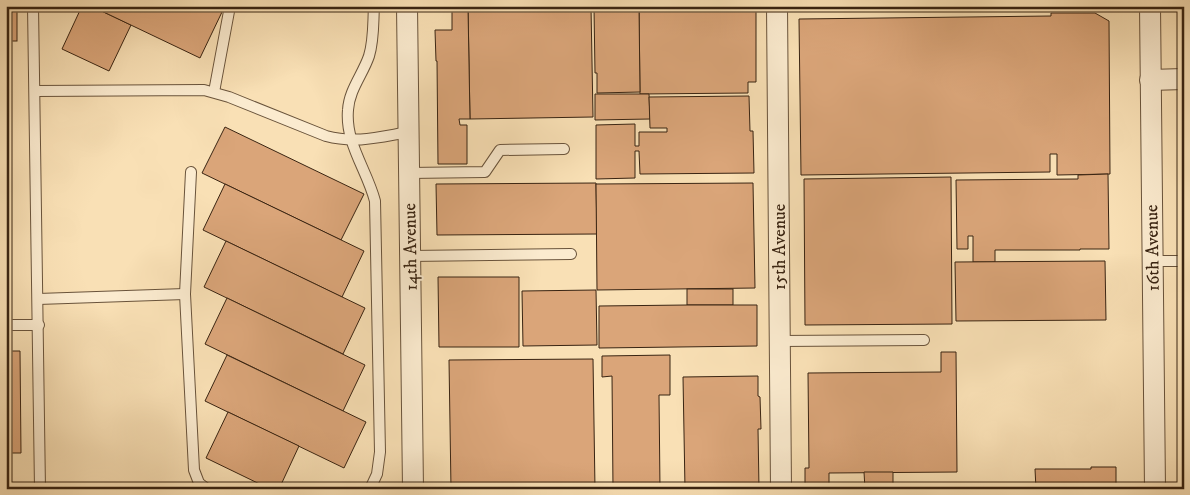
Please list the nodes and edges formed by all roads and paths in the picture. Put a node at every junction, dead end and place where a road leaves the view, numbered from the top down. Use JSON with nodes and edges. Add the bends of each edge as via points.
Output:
{"nodes":[{"id":1,"x":34,"y":6,"type":"edge"},
{"id":2,"x":230,"y":6,"type":"edge"},
{"id":3,"x":374,"y":6,"type":"edge"},
{"id":4,"x":408,"y":6,"type":"edge"},
{"id":5,"x":777,"y":6,"type":"edge"},
{"id":6,"x":1150,"y":6,"type":"edge"},
{"id":7,"x":1184,"y":79,"type":"edge"},
{"id":8,"x":1150,"y":80,"type":"junction"},
{"id":9,"x":35,"y":91,"type":"junction"},
{"id":10,"x":214,"y":92,"type":"junction"},
{"id":11,"x":409,"y":132,"type":"junction"},
{"id":12,"x":351,"y":140,"type":"junction"},
{"id":13,"x":564,"y":149,"type":"dead end"},
{"id":14,"x":191,"y":172,"type":"dead end"},
{"id":15,"x":409,"y":173,"type":"junction"},
{"id":16,"x":572,"y":254,"type":"dead end"},
{"id":17,"x":410,"y":256,"type":"junction"},
{"id":18,"x":1152,"y":261,"type":"junction"},
{"id":19,"x":1184,"y":261,"type":"edge"},
{"id":20,"x":185,"y":294,"type":"junction"},
{"id":21,"x":38,"y":299,"type":"junction"},
{"id":22,"x":6,"y":325,"type":"edge"},
{"id":23,"x":39,"y":325,"type":"junction"},
{"id":24,"x":924,"y":340,"type":"dead end"},
{"id":25,"x":780,"y":341,"type":"junction"},
{"id":26,"x":40,"y":489,"type":"edge"},
{"id":27,"x":207,"y":489,"type":"edge"},
{"id":28,"x":370,"y":489,"type":"edge"},
{"id":29,"x":413,"y":489,"type":"edge"},
{"id":30,"x":781,"y":489,"type":"edge"},
{"id":31,"x":1155,"y":489,"type":"edge"}],
"edges":[{"from":1,"to":9,"type":"lane"},
{"from":2,"to":10,"type":"lane"},
{"from":3,"to":12,"type":"lane","via":[[372,46],[350,98]]},
{"from":4,"to":11,"type":"street","name":"14th Avenue"},
{"from":5,"to":25,"type":"street","name":"15th Avenue"},
{"from":6,"to":8,"type":"street","name":"16th Avenue"},
{"from":7,"to":8,"type":"street"},
{"from":8,"to":18,"type":"street","name":"16th Avenue"},
{"from":9,"to":10,"type":"lane"},
{"from":9,"to":21,"type":"lane"},
{"from":10,"to":12,"type":"lane","via":[[326,136]]},
{"from":11,"to":12,"type":"lane"},
{"from":11,"to":15,"type":"street","name":"14th Avenue"},
{"from":12,"to":28,"type":"lane","via":[[375,201],[380,452],[377,474]]},
{"from":13,"to":15,"type":"lane","via":[[500,150],[485,172]]},
{"from":14,"to":20,"type":"lane"},
{"from":15,"to":17,"type":"street","name":"14th Avenue"},
{"from":16,"to":17,"type":"lane"},
{"from":17,"to":29,"type":"street","name":"14th Avenue"},
{"from":18,"to":19,"type":"lane"},
{"from":18,"to":31,"type":"street","name":"16th Avenue"},
{"from":20,"to":21,"type":"lane"},
{"from":20,"to":27,"type":"lane","via":[[194,470],[199,483]]},
{"from":21,"to":23,"type":"lane"},
{"from":22,"to":23,"type":"lane"},
{"from":23,"to":26,"type":"lane"},
{"from":24,"to":25,"type":"lane"},
{"from":25,"to":30,"type":"street","name":"15th Avenue"}]}
